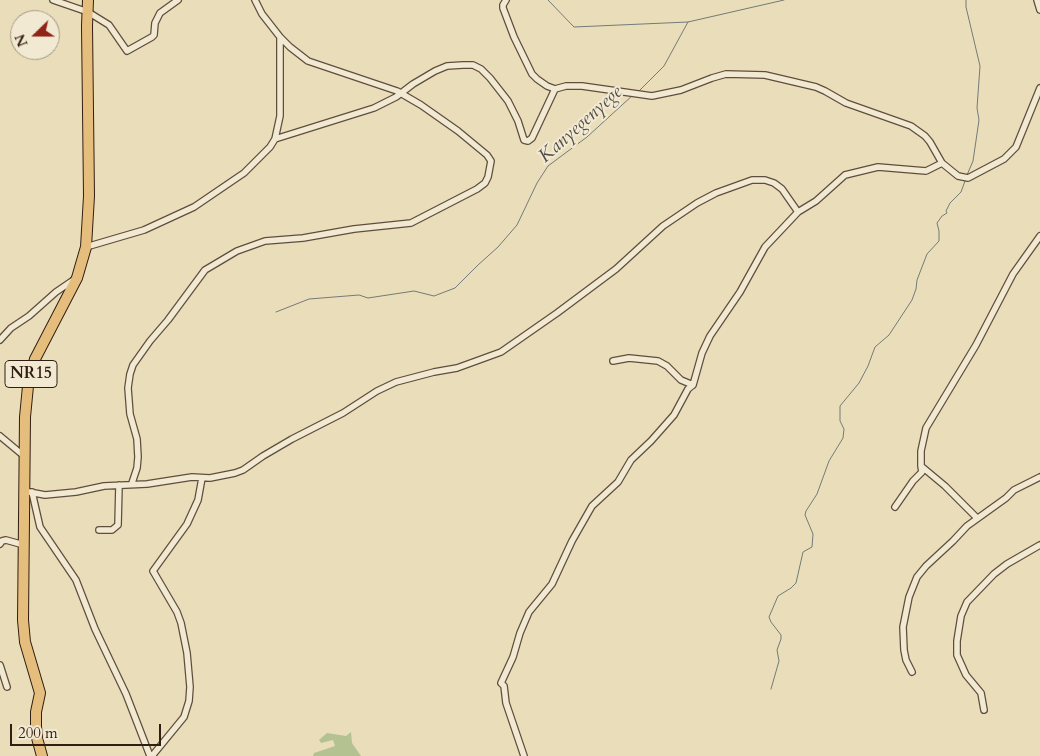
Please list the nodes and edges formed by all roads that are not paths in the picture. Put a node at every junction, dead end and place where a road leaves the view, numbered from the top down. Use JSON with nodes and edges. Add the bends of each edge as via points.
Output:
{"nodes":[{"id":1,"x":53,"y":0,"type":"edge"},
{"id":2,"x":88,"y":0,"type":"edge"},
{"id":3,"x":178,"y":0,"type":"edge"},
{"id":4,"x":255,"y":0,"type":"edge"},
{"id":5,"x":506,"y":0,"type":"edge"},
{"id":6,"x":1037,"y":0,"type":"edge"},
{"id":7,"x":1040,"y":10,"type":"edge"},
{"id":8,"x":88,"y":12,"type":"junction"},
{"id":9,"x":280,"y":37,"type":"junction"},
{"id":10,"x":555,"y":88,"type":"junction"},
{"id":11,"x":1040,"y":88,"type":"edge"},
{"id":12,"x":401,"y":93,"type":"junction"},
{"id":13,"x":275,"y":139,"type":"junction"},
{"id":14,"x":942,"y":163,"type":"junction"},
{"id":15,"x":798,"y":212,"type":"junction"},
{"id":16,"x":1039,"y":239,"type":"edge"},
{"id":17,"x":86,"y":247,"type":"junction"},
{"id":18,"x":77,"y":278,"type":"junction"},
{"id":19,"x":0,"y":340,"type":"edge"},
{"id":20,"x":613,"y":361,"type":"dead end"},
{"id":21,"x":693,"y":385,"type":"junction"},
{"id":22,"x":0,"y":436,"type":"edge"},
{"id":23,"x":24,"y":456,"type":"junction"},
{"id":24,"x":921,"y":466,"type":"junction"},
{"id":25,"x":1040,"y":476,"type":"edge"},
{"id":26,"x":202,"y":478,"type":"junction"},
{"id":27,"x":132,"y":483,"type":"junction"},
{"id":28,"x":119,"y":485,"type":"junction"},
{"id":29,"x":28,"y":492,"type":"junction"},
{"id":30,"x":895,"y":507,"type":"dead end"},
{"id":31,"x":977,"y":518,"type":"junction"},
{"id":32,"x":99,"y":530,"type":"dead end"},
{"id":33,"x":0,"y":544,"type":"edge"},
{"id":34,"x":24,"y":545,"type":"junction"},
{"id":35,"x":1040,"y":545,"type":"edge"},
{"id":36,"x":0,"y":665,"type":"edge"},
{"id":37,"x":912,"y":672,"type":"dead end"},
{"id":38,"x":7,"y":687,"type":"dead end"},
{"id":39,"x":984,"y":710,"type":"dead end"},
{"id":40,"x":42,"y":756,"type":"edge"},
{"id":41,"x":151,"y":756,"type":"edge"},
{"id":42,"x":524,"y":756,"type":"edge"}],
"edges":[{"from":1,"to":8,"type":"street"},
{"from":2,"to":8,"type":"highway","number":"NR15"},
{"from":3,"to":8,"type":"street","via":[[160,13],[154,23],[152,37],[127,51],[109,25]]},
{"from":4,"to":9,"type":"street"},
{"from":5,"to":10,"type":"street","via":[[504,14],[532,74],[541,83]]},
{"from":6,"to":7,"type":"street"},
{"from":8,"to":17,"type":"highway","number":"NR15","via":[[89,196]]},
{"from":9,"to":12,"type":"street","via":[[308,61]]},
{"from":9,"to":13,"type":"street","via":[[280,116]]},
{"from":10,"to":12,"type":"street","via":[[528,141],[524,140],[508,101],[482,69],[474,65],[447,66],[423,77]]},
{"from":10,"to":14,"type":"street","via":[[582,86],[652,96],[681,90],[726,74],[772,76],[816,87],[846,103],[910,126],[930,142]]},
{"from":11,"to":14,"type":"street","via":[[1016,147],[1008,157],[968,178],[958,176]]},
{"from":12,"to":13,"type":"street","via":[[390,102],[374,108]]},
{"from":12,"to":27,"type":"street","via":[[458,131],[490,158],[487,179],[477,189],[411,223],[264,242],[237,251],[205,270],[133,365],[128,388],[130,414],[137,439],[138,468]]},
{"from":13,"to":17,"type":"street","via":[[266,153],[244,173],[194,207],[144,230]]},
{"from":14,"to":15,"type":"street","via":[[926,171],[878,167],[845,175]]},
{"from":15,"to":21,"type":"street","via":[[760,255],[710,336]]},
{"from":15,"to":26,"type":"street","via":[[782,189],[765,180],[752,180],[716,193],[663,226],[616,269],[501,352],[457,368],[396,382],[262,456],[243,470]]},
{"from":16,"to":24,"type":"street","via":[[1013,274],[976,345],[926,428]]},
{"from":17,"to":18,"type":"highway","number":"NR15"},
{"from":18,"to":19,"type":"street"},
{"from":18,"to":23,"type":"highway","number":"NR15","via":[[41,346],[31,373]]},
{"from":20,"to":21,"type":"street","via":[[629,358],[658,361],[681,380]]},
{"from":21,"to":42,"type":"street","via":[[666,425],[631,460],[618,482],[592,506],[552,584],[529,612],[501,683]]},
{"from":22,"to":23,"type":"street"},
{"from":23,"to":29,"type":"highway","number":"NR15"},
{"from":24,"to":30,"type":"street","via":[[922,472]]},
{"from":24,"to":31,"type":"street"},
{"from":25,"to":31,"type":"street","via":[[1014,490]]},
{"from":26,"to":27,"type":"street"},
{"from":26,"to":41,"type":"street","via":[[190,518],[153,571],[181,623],[190,687],[184,717]]},
{"from":27,"to":28,"type":"street"},
{"from":28,"to":29,"type":"street","via":[[45,495]]},
{"from":28,"to":32,"type":"street","via":[[118,525],[112,530]]},
{"from":29,"to":34,"type":"highway","number":"NR15"},
{"from":29,"to":41,"type":"street","via":[[40,527],[76,580]]},
{"from":31,"to":37,"type":"street","via":[[926,566],[913,586],[903,627],[905,655]]},
{"from":33,"to":34,"type":"street","via":[[6,540]]},
{"from":34,"to":40,"type":"highway","number":"NR15","via":[[23,625],[40,693],[36,726]]},
{"from":35,"to":39,"type":"street","via":[[994,574],[967,602],[961,616],[957,655],[966,675],[981,693]]},
{"from":36,"to":38,"type":"street"}]}
